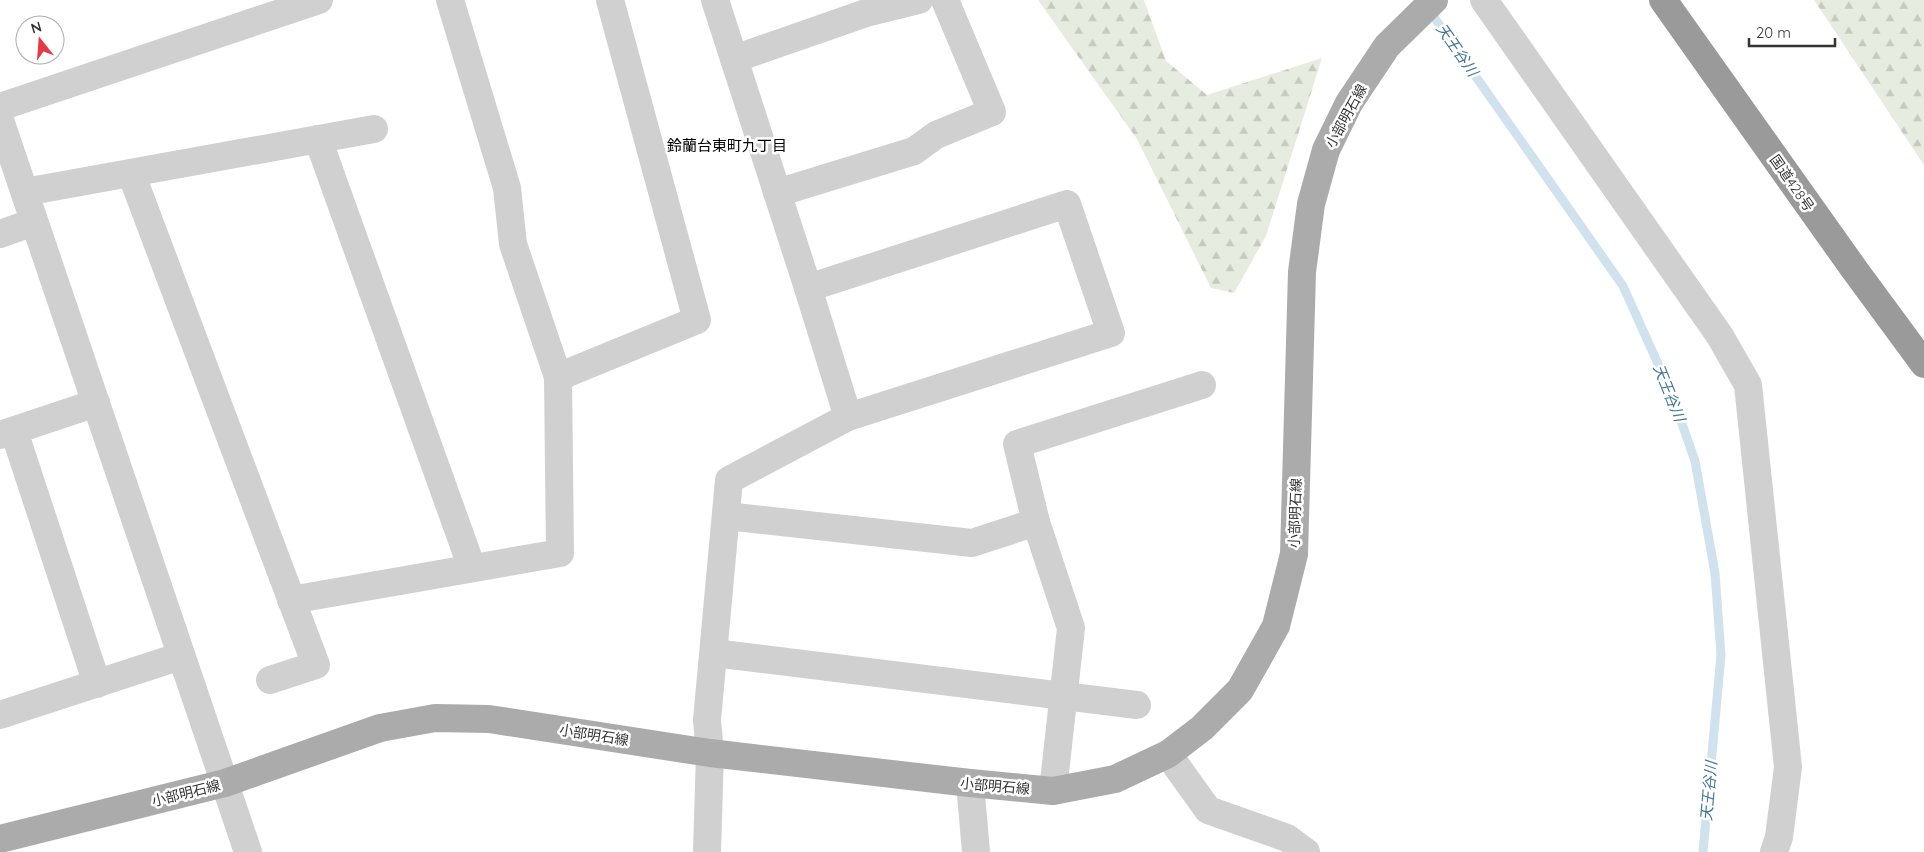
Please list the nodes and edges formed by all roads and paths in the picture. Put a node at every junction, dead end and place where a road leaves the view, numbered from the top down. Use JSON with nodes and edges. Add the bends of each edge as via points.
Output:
{"nodes":[{"id":1,"x":319,"y":0,"type":"edge"},
{"id":2,"x":450,"y":0,"type":"edge"},
{"id":3,"x":610,"y":0,"type":"edge"},
{"id":4,"x":715,"y":0,"type":"edge"},
{"id":5,"x":918,"y":0,"type":"edge"},
{"id":6,"x":945,"y":0,"type":"edge"},
{"id":7,"x":1434,"y":0,"type":"edge"},
{"id":8,"x":1484,"y":0,"type":"edge"},
{"id":9,"x":1663,"y":0,"type":"edge"},
{"id":10,"x":864,"y":7,"type":"edge"},
{"id":11,"x":734,"y":59,"type":"junction"},
{"id":12,"x":0,"y":107,"type":"edge"},
{"id":13,"x":0,"y":120,"type":"edge"},
{"id":14,"x":374,"y":129,"type":"dead end"},
{"id":15,"x":318,"y":139,"type":"junction"},
{"id":16,"x":131,"y":173,"type":"junction"},
{"id":17,"x":24,"y":192,"type":"junction"},
{"id":18,"x":777,"y":193,"type":"junction"},
{"id":19,"x":34,"y":222,"type":"junction"},
{"id":20,"x":0,"y":234,"type":"edge"},
{"id":21,"x":808,"y":288,"type":"junction"},
{"id":22,"x":1924,"y":364,"type":"edge"},
{"id":23,"x":558,"y":377,"type":"junction"},
{"id":24,"x":1202,"y":385,"type":"dead end"},
{"id":25,"x":96,"y":403,"type":"junction"},
{"id":26,"x":848,"y":418,"type":"junction"},
{"id":27,"x":7,"y":433,"type":"edge"},
{"id":28,"x":726,"y":516,"type":"junction"},
{"id":29,"x":1036,"y":522,"type":"junction"},
{"id":30,"x":472,"y":568,"type":"junction"},
{"id":31,"x":291,"y":600,"type":"junction"},
{"id":32,"x":714,"y":653,"type":"junction"},
{"id":33,"x":182,"y":656,"type":"junction"},
{"id":34,"x":270,"y":680,"type":"dead end"},
{"id":35,"x":97,"y":684,"type":"junction"},
{"id":36,"x":1063,"y":696,"type":"junction"},
{"id":37,"x":1137,"y":705,"type":"dead end"},
{"id":38,"x":0,"y":715,"type":"edge"},
{"id":39,"x":710,"y":753,"type":"junction"},
{"id":40,"x":1168,"y":754,"type":"junction"},
{"id":41,"x":224,"y":783,"type":"junction"},
{"id":42,"x":970,"y":784,"type":"junction"},
{"id":43,"x":1053,"y":791,"type":"junction"},
{"id":44,"x":0,"y":839,"type":"edge"},
{"id":45,"x":248,"y":852,"type":"edge"},
{"id":46,"x":707,"y":852,"type":"edge"},
{"id":47,"x":976,"y":852,"type":"edge"},
{"id":48,"x":1306,"y":852,"type":"edge"},
{"id":49,"x":1774,"y":852,"type":"edge"}],
"edges":[{"from":1,"to":12,"type":"street"},
{"from":2,"to":23,"type":"street","via":[[507,188],[513,244]]},
{"from":3,"to":23,"type":"street","via":[[697,320]]},
{"from":4,"to":11,"type":"street"},
{"from":5,"to":10,"type":"street"},
{"from":6,"to":18,"type":"street","via":[[992,112],[936,135],[914,151]]},
{"from":7,"to":40,"type":"main road","name":"小部明石線","via":[[1387,46],[1349,103],[1326,150],[1311,204],[1302,272],[1294,554],[1276,626],[1240,690],[1202,728]]},
{"from":8,"to":49,"type":"street","via":[[1720,336],[1748,385],[1788,767]]},
{"from":9,"to":22,"type":"highway","name":"国道428号"},
{"from":10,"to":11,"type":"street"},
{"from":11,"to":18,"type":"street"},
{"from":13,"to":17,"type":"street"},
{"from":14,"to":15,"type":"street"},
{"from":15,"to":16,"type":"street"},
{"from":15,"to":30,"type":"street"},
{"from":16,"to":17,"type":"street"},
{"from":16,"to":31,"type":"street"},
{"from":17,"to":19,"type":"street"},
{"from":18,"to":21,"type":"street"},
{"from":19,"to":20,"type":"street"},
{"from":19,"to":25,"type":"street"},
{"from":21,"to":26,"type":"street"},
{"from":21,"to":26,"type":"street","via":[[1067,204],[1111,333]]},
{"from":23,"to":30,"type":"street","via":[[560,553]]},
{"from":24,"to":29,"type":"street","via":[[1017,444]]},
{"from":25,"to":27,"type":"street"},
{"from":25,"to":33,"type":"street"},
{"from":26,"to":28,"type":"street","via":[[729,480]]},
{"from":27,"to":35,"type":"street"},
{"from":28,"to":29,"type":"street","via":[[972,543]]},
{"from":28,"to":32,"type":"street"},
{"from":29,"to":36,"type":"street","via":[[1071,628]]},
{"from":30,"to":31,"type":"street"},
{"from":31,"to":34,"type":"street","via":[[316,665]]},
{"from":32,"to":36,"type":"street"},
{"from":32,"to":39,"type":"street","via":[[707,720]]},
{"from":33,"to":35,"type":"street"},
{"from":33,"to":41,"type":"street"},
{"from":35,"to":38,"type":"street"},
{"from":36,"to":37,"type":"street"},
{"from":36,"to":43,"type":"street"},
{"from":39,"to":41,"type":"main road","name":"小部明石線","via":[[489,720],[435,718],[380,728]]},
{"from":39,"to":42,"type":"main road","name":"小部明石線"},
{"from":39,"to":46,"type":"street"},
{"from":40,"to":43,"type":"main road","name":"小部明石線","via":[[1115,779]]},
{"from":40,"to":48,"type":"street","via":[[1208,810],[1287,838]]},
{"from":41,"to":44,"type":"main road","name":"小部明石線"},
{"from":41,"to":45,"type":"street"},
{"from":42,"to":43,"type":"main road","name":"小部明石線"},
{"from":42,"to":47,"type":"street"}]}
